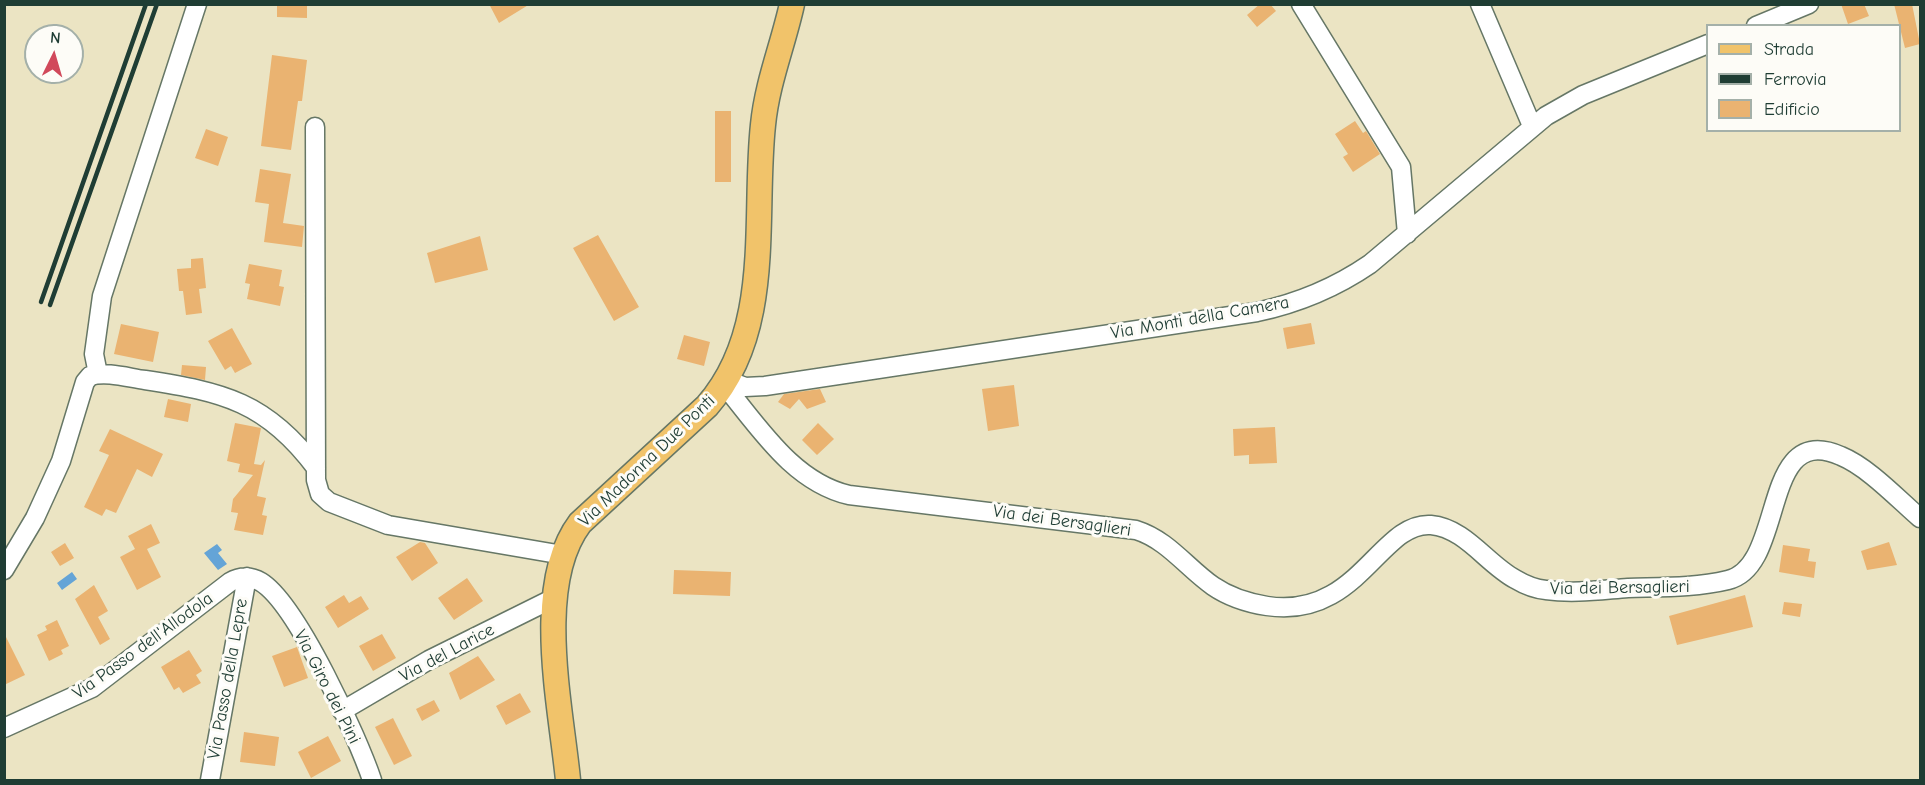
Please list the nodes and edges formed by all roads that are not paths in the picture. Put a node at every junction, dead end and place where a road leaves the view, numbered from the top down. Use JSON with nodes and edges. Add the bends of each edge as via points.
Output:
{"nodes":[{"id":1,"x":196,"y":4,"type":"edge"},
{"id":2,"x":792,"y":4,"type":"edge"},
{"id":3,"x":1301,"y":4,"type":"edge"},
{"id":4,"x":1480,"y":4,"type":"edge"},
{"id":5,"x":1809,"y":4,"type":"edge"},
{"id":6,"x":1761,"y":24,"type":"edge"},
{"id":7,"x":1706,"y":44,"type":"edge"},
{"id":8,"x":1532,"y":126,"type":"junction"},
{"id":9,"x":315,"y":127,"type":"dead end"},
{"id":10,"x":1407,"y":234,"type":"junction"},
{"id":11,"x":98,"y":374,"type":"junction"},
{"id":12,"x":726,"y":383,"type":"junction"},
{"id":13,"x":316,"y":468,"type":"junction"},
{"id":14,"x":1920,"y":518,"type":"edge"},
{"id":15,"x":563,"y":555,"type":"junction"},
{"id":16,"x":4,"y":570,"type":"edge"},
{"id":17,"x":247,"y":577,"type":"junction"},
{"id":18,"x":554,"y":598,"type":"junction"},
{"id":19,"x":342,"y":711,"type":"junction"},
{"id":20,"x":4,"y":728,"type":"edge"},
{"id":21,"x":210,"y":780,"type":"edge"},
{"id":22,"x":372,"y":780,"type":"edge"},
{"id":23,"x":568,"y":780,"type":"edge"}],
"edges":[{"from":1,"to":11,"type":"street","via":[[102,296],[94,354]]},
{"from":2,"to":12,"type":"main road","name":"Via Madonna Due Ponti","via":[[766,104],[750,322],[739,359]]},
{"from":3,"to":10,"type":"street","via":[[1401,167]]},
{"from":4,"to":8,"type":"street"},
{"from":5,"to":6,"type":"street"},
{"from":7,"to":8,"type":"street","name":"Via Monti della Camera","via":[[1583,95]]},
{"from":8,"to":10,"type":"street","name":"Via Monti della Camera"},
{"from":9,"to":13,"type":"street"},
{"from":10,"to":12,"type":"street","name":"Via Monti della Camera","via":[[1344,281],[1274,308],[765,386]]},
{"from":11,"to":13,"type":"street","via":[[191,387],[236,400],[281,426]]},
{"from":11,"to":16,"type":"street","via":[[85,382],[61,461],[35,518]]},
{"from":12,"to":14,"type":"street","name":"Via dei Bersaglieri","via":[[795,467],[824,487],[849,495],[1130,529],[1158,540],[1228,595],[1277,607],[1303,606],[1328,598],[1373,564],[1404,531],[1428,525],[1448,529],[1514,579],[1541,590],[1684,587],[1730,580],[1747,571],[1758,554],[1786,470],[1798,458],[1813,452],[1832,452],[1848,459]]},
{"from":12,"to":15,"type":"main road","name":"Via Madonna Due Ponti","via":[[696,416],[584,519]]},
{"from":13,"to":15,"type":"street","via":[[316,485],[324,499],[380,522]]},
{"from":15,"to":18,"type":"main road","name":"Via Madonna Due Ponti"},
{"from":17,"to":19,"type":"street","name":"Via Giro dei Pini","via":[[264,585],[301,632]]},
{"from":17,"to":20,"type":"street","name":"Via Passo dell'Allodola","via":[[230,582],[92,688]]},
{"from":17,"to":21,"type":"street","name":"Via Passo della Lepre"},
{"from":18,"to":19,"type":"street","name":"Via del Larice","via":[[429,660]]},
{"from":18,"to":23,"type":"main road","name":"Via Madonna Due Ponti"},
{"from":19,"to":22,"type":"street","name":"Via Giro dei Pini"}]}
